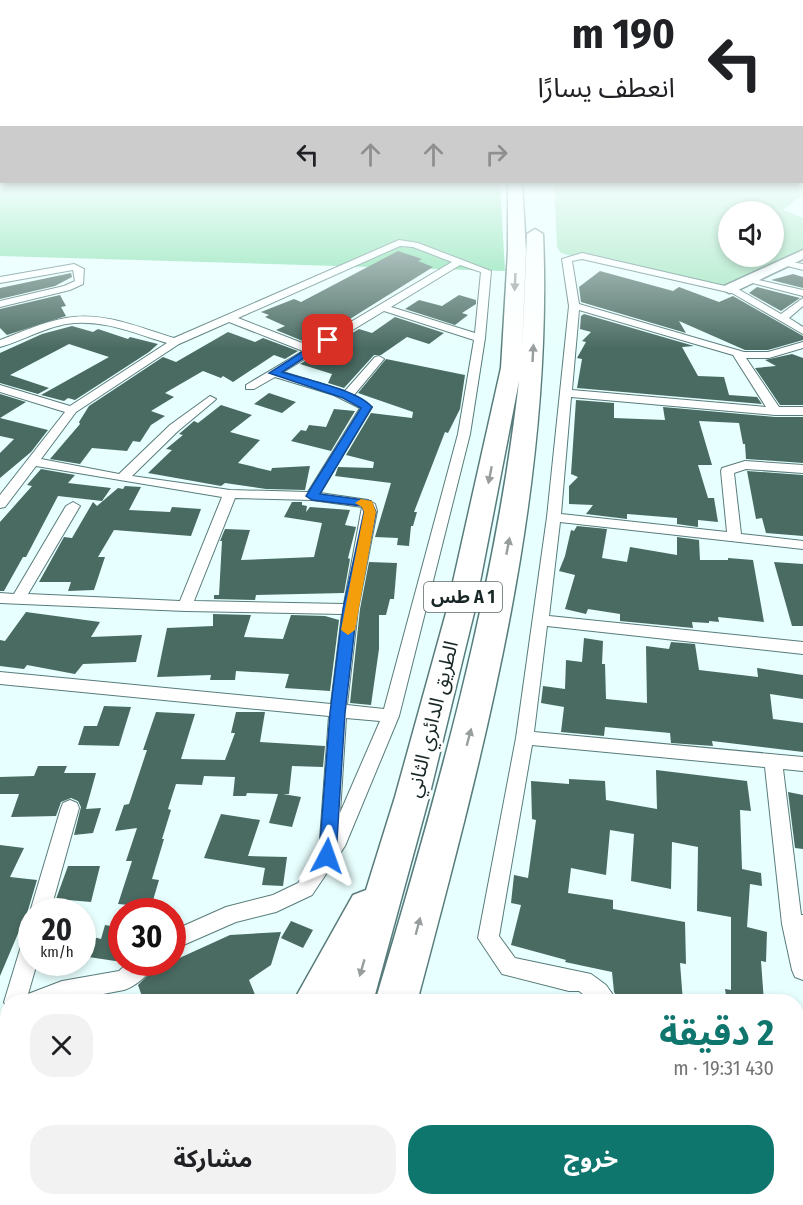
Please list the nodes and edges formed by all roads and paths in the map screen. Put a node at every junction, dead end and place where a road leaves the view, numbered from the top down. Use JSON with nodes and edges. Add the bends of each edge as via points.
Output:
{"nodes":[{"id":1,"x":517,"y":237,"type":"edge"},
{"id":2,"x":534,"y":237,"type":"edge"},
{"id":3,"x":803,"y":254,"type":"edge"},
{"id":4,"x":460,"y":261,"type":"junction"},
{"id":5,"x":784,"y":262,"type":"edge"},
{"id":6,"x":784,"y":262,"type":"edge"},
{"id":7,"x":773,"y":267,"type":"edge"},
{"id":8,"x":803,"y":267,"type":"edge"},
{"id":9,"x":748,"y":279,"type":"junction"},
{"id":10,"x":0,"y":280,"type":"edge"},
{"id":11,"x":729,"y":289,"type":"junction"},
{"id":12,"x":803,"y":293,"type":"edge"},
{"id":13,"x":803,"y":301,"type":"edge"},
{"id":14,"x":0,"y":304,"type":"edge"},
{"id":15,"x":574,"y":306,"type":"junction"},
{"id":16,"x":382,"y":307,"type":"junction"},
{"id":17,"x":229,"y":318,"type":"junction"},
{"id":18,"x":783,"y":318,"type":"junction"},
{"id":19,"x":803,"y":331,"type":"edge"},
{"id":20,"x":480,"y":338,"type":"junction"},
{"id":21,"x":175,"y":342,"type":"junction"},
{"id":22,"x":0,"y":344,"type":"edge"},
{"id":23,"x":803,"y":345,"type":"edge"},
{"id":24,"x":309,"y":350,"type":"junction"},
{"id":25,"x":736,"y":352,"type":"junction"},
{"id":26,"x":379,"y":360,"type":"dead end"},
{"id":27,"x":274,"y":373,"type":"junction"},
{"id":28,"x":250,"y":387,"type":"dead end"},
{"id":29,"x":0,"y":388,"type":"edge"},
{"id":30,"x":567,"y":393,"type":"junction"},
{"id":31,"x":347,"y":396,"type":"junction"},
{"id":32,"x":210,"y":399,"type":"dead end"},
{"id":33,"x":72,"y":410,"type":"junction"},
{"id":34,"x":775,"y":411,"type":"junction"},
{"id":35,"x":803,"y":411,"type":"edge"},
{"id":36,"x":31,"y":461,"type":"junction"},
{"id":37,"x":803,"y":469,"type":"edge"},
{"id":38,"x":122,"y":478,"type":"junction"},
{"id":39,"x":230,"y":494,"type":"junction"},
{"id":40,"x":312,"y":496,"type":"junction"},
{"id":41,"x":0,"y":504,"type":"edge"},
{"id":42,"x":73,"y":506,"type":"dead end"},
{"id":43,"x":554,"y":517,"type":"junction"},
{"id":44,"x":735,"y":538,"type":"junction"},
{"id":45,"x":803,"y":545,"type":"edge"},
{"id":46,"x":0,"y":598,"type":"edge"},
{"id":47,"x":18,"y":599,"type":"junction"},
{"id":48,"x":185,"y":606,"type":"junction"},
{"id":49,"x":350,"y":609,"type":"junction"},
{"id":50,"x":542,"y":620,"type":"junction"},
{"id":51,"x":803,"y":648,"type":"edge"},
{"id":52,"x":0,"y":678,"type":"edge"},
{"id":53,"x":338,"y":713,"type":"junction"},
{"id":54,"x":392,"y":716,"type":"junction"},
{"id":55,"x":525,"y":738,"type":"junction"},
{"id":56,"x":773,"y":762,"type":"junction"},
{"id":57,"x":803,"y":764,"type":"edge"},
{"id":58,"x":70,"y":808,"type":"dead end"},
{"id":59,"x":395,"y":855,"type":"junction"},
{"id":60,"x":327,"y":856,"type":"junction"},
{"id":61,"x":44,"y":898,"type":"edge"},
{"id":62,"x":797,"y":924,"type":"edge"},
{"id":63,"x":186,"y":935,"type":"edge"},
{"id":64,"x":803,"y":970,"type":"edge"},
{"id":65,"x":22,"y":976,"type":"edge"},
{"id":66,"x":129,"y":976,"type":"edge"},
{"id":67,"x":17,"y":994,"type":"edge"},
{"id":68,"x":54,"y":994,"type":"edge"},
{"id":69,"x":318,"y":994,"type":"edge"},
{"id":70,"x":354,"y":994,"type":"edge"},
{"id":71,"x":398,"y":994,"type":"edge"},
{"id":72,"x":598,"y":994,"type":"edge"}],
"edges":[{"from":1,"to":59,"type":"highway","name":"الطريق الدائري الثاني","number":"طس A 1","one_way":true,"via":[[511,368],[460,612]]},
{"from":71,"to":2,"type":"highway","name":"الطريق الدائري الثاني","number":"طس A 1","one_way":true,"via":[[474,717],[513,522],[533,347]]},
{"from":3,"to":5,"type":"street"},
{"from":4,"to":16,"type":"street"},
{"from":4,"to":17,"type":"street","via":[[399,243]]},
{"from":4,"to":20,"type":"street","via":[[486,273]]},
{"from":6,"to":8,"type":"street"},
{"from":7,"to":9,"type":"street"},
{"from":9,"to":11,"type":"street"},
{"from":9,"to":12,"type":"street"},
{"from":10,"to":14,"type":"street","via":[[74,267],[79,268],[80,282]]},
{"from":11,"to":15,"type":"street","via":[[574,255],[567,261]]},
{"from":11,"to":18,"type":"street"},
{"from":13,"to":18,"type":"street"},
{"from":15,"to":25,"type":"street"},
{"from":15,"to":30,"type":"street"},
{"from":16,"to":20,"type":"street"},
{"from":16,"to":24,"type":"street"},
{"from":17,"to":21,"type":"street"},
{"from":17,"to":24,"type":"street"},
{"from":18,"to":19,"type":"street"},
{"from":20,"to":54,"type":"street","via":[[464,434]]},
{"from":21,"to":22,"type":"street","via":[[84,320],[58,324]]},
{"from":21,"to":33,"type":"street"},
{"from":23,"to":25,"type":"street","via":[[760,356]]},
{"from":24,"to":27,"type":"street"},
{"from":25,"to":34,"type":"street"},
{"from":26,"to":31,"type":"street"},
{"from":27,"to":28,"type":"street"},
{"from":27,"to":31,"type":"street"},
{"from":29,"to":33,"type":"street"},
{"from":30,"to":34,"type":"street"},
{"from":30,"to":43,"type":"street"},
{"from":31,"to":40,"type":"street","via":[[363,403],[366,410]]},
{"from":32,"to":38,"type":"street"},
{"from":33,"to":36,"type":"street"},
{"from":34,"to":35,"type":"street"},
{"from":36,"to":38,"type":"street"},
{"from":36,"to":41,"type":"street"},
{"from":37,"to":44,"type":"street","via":[[745,465],[727,471]]},
{"from":38,"to":39,"type":"street"},
{"from":39,"to":40,"type":"street"},
{"from":39,"to":48,"type":"street"},
{"from":40,"to":49,"type":"street","via":[[367,503],[369,507]]},
{"from":42,"to":47,"type":"street"},
{"from":43,"to":44,"type":"street"},
{"from":43,"to":50,"type":"street"},
{"from":44,"to":45,"type":"street"},
{"from":46,"to":47,"type":"street"},
{"from":47,"to":48,"type":"street"},
{"from":48,"to":49,"type":"street"},
{"from":49,"to":53,"type":"street"},
{"from":50,"to":51,"type":"street"},
{"from":50,"to":55,"type":"street"},
{"from":52,"to":53,"type":"street"},
{"from":53,"to":54,"type":"street"},
{"from":53,"to":60,"type":"street"},
{"from":54,"to":60,"type":"street","via":[[335,846]]},
{"from":55,"to":56,"type":"street"},
{"from":55,"to":72,"type":"street","via":[[488,938],[509,967],[583,981]]},
{"from":56,"to":57,"type":"street"},
{"from":56,"to":62,"type":"street"},
{"from":58,"to":61,"type":"street"},
{"from":59,"to":69,"type":"highway"},
{"from":59,"to":70,"type":"highway","name":"الطريق الدائري الثاني","number":"طس A 1","one_way":true},
{"from":60,"to":63,"type":"street","via":[[305,889]]},
{"from":62,"to":64,"type":"street"},
{"from":65,"to":67,"type":"street"},
{"from":66,"to":68,"type":"street"}]}
